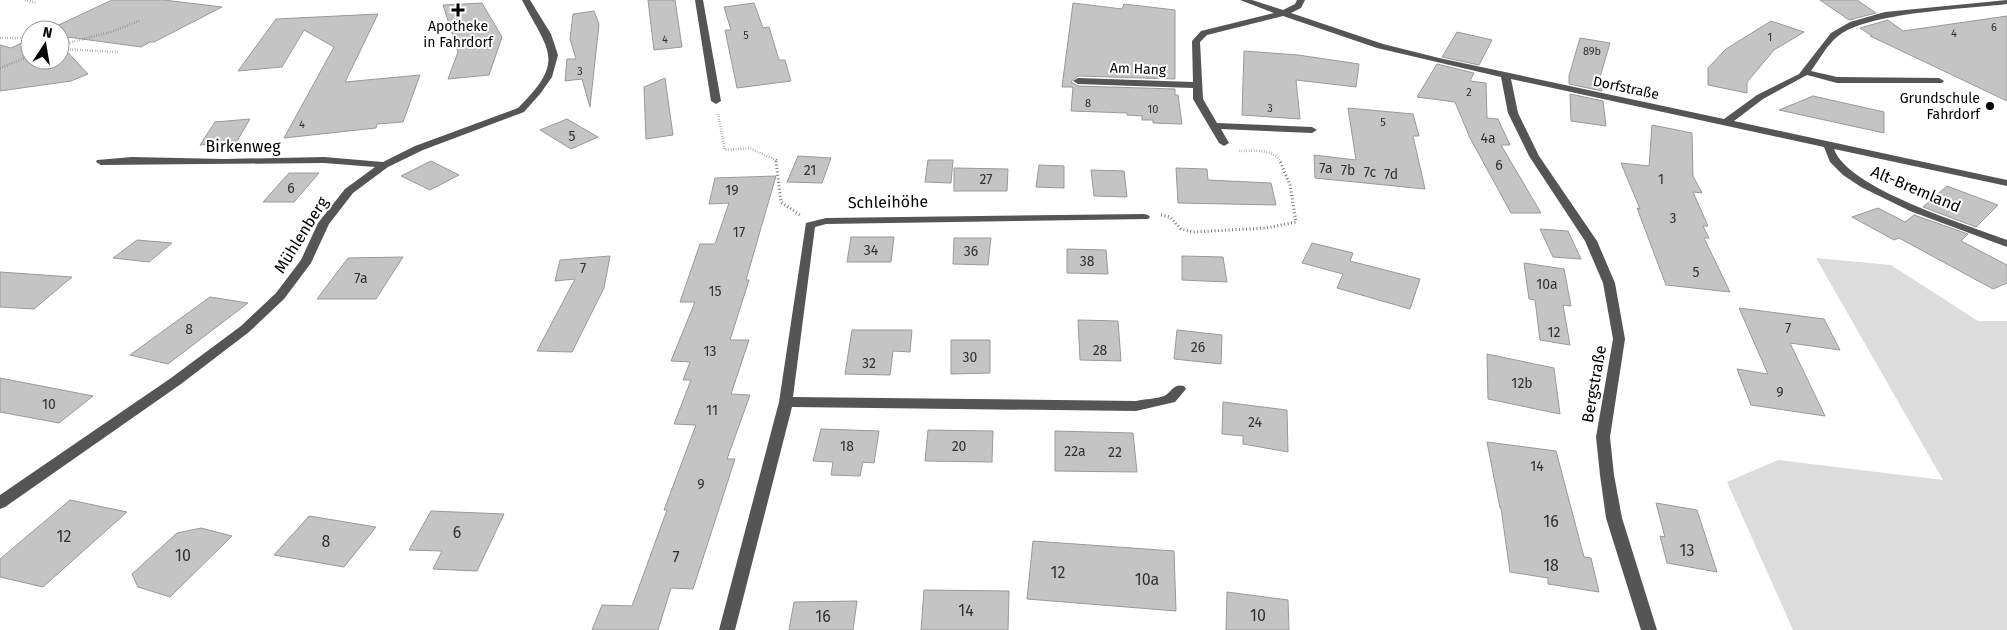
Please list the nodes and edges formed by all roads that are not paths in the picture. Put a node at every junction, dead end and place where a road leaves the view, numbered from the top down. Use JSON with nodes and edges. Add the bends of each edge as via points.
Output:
{"nodes":[{"id":1,"x":526,"y":0,"type":"edge"},
{"id":2,"x":699,"y":0,"type":"edge"},
{"id":3,"x":1244,"y":0,"type":"edge"},
{"id":4,"x":1301,"y":0,"type":"edge"},
{"id":5,"x":1970,"y":0,"type":"edge"},
{"id":6,"x":2007,"y":2,"type":"edge"},
{"id":7,"x":1981,"y":5,"type":"junction"},
{"id":8,"x":1284,"y":13,"type":"junction"},
{"id":9,"x":1806,"y":72,"type":"junction"},
{"id":10,"x":1506,"y":76,"type":"junction"},
{"id":11,"x":1078,"y":81,"type":"dead end"},
{"id":12,"x":1939,"y":81,"type":"dead end"},
{"id":13,"x":1197,"y":85,"type":"junction"},
{"id":14,"x":716,"y":101,"type":"road end"},
{"id":15,"x":1725,"y":123,"type":"junction"},
{"id":16,"x":1213,"y":126,"type":"junction"},
{"id":17,"x":1312,"y":130,"type":"dead end"},
{"id":18,"x":1224,"y":143,"type":"road end"},
{"id":19,"x":1828,"y":145,"type":"junction"},
{"id":20,"x":101,"y":162,"type":"dead end"},
{"id":21,"x":384,"y":165,"type":"junction"},
{"id":22,"x":2007,"y":183,"type":"edge"},
{"id":23,"x":1144,"y":217,"type":"road end"},
{"id":24,"x":2007,"y":244,"type":"edge"},
{"id":25,"x":1180,"y":389,"type":"dead end"},
{"id":26,"x":786,"y":402,"type":"junction"},
{"id":27,"x":0,"y":503,"type":"edge"},
{"id":28,"x":727,"y":630,"type":"edge"},
{"id":29,"x":1649,"y":630,"type":"edge"}],
"edges":[{"from":1,"to":21,"type":"street","name":"Mühlenberg","via":[[554,56],[533,99],[521,110],[419,148]]},
{"from":2,"to":14,"type":"street"},
{"from":3,"to":8,"type":"street","name":"Dorfstraße"},
{"from":4,"to":8,"type":"street","via":[[1298,6]]},
{"from":5,"to":7,"type":"street"},
{"from":6,"to":7,"type":"street"},
{"from":7,"to":9,"type":"street","via":[[1885,15],[1853,24],[1834,36]]},
{"from":8,"to":10,"type":"street","name":"Dorfstraße","via":[[1380,46]]},
{"from":8,"to":13,"type":"street","via":[[1204,33],[1196,40]]},
{"from":9,"to":12,"type":"street","via":[[1837,80]]},
{"from":9,"to":15,"type":"street","via":[[1760,97]]},
{"from":10,"to":15,"type":"street","name":"Dorfstraße"},
{"from":10,"to":29,"type":"street","name":"Bergstraße","via":[[1513,113],[1534,156],[1591,241],[1609,283],[1619,339],[1602,437],[1614,518]]},
{"from":11,"to":13,"type":"street","name":"Am Hang"},
{"from":13,"to":16,"type":"street","via":[[1198,99]]},
{"from":15,"to":19,"type":"street","name":"Dorfstraße"},
{"from":16,"to":17,"type":"street"},
{"from":16,"to":18,"type":"street"},
{"from":19,"to":22,"type":"street","name":"Dorfstraße"},
{"from":19,"to":24,"type":"street","name":"Alt-Bremland","via":[[1834,160],[1855,180],[1888,198]]},
{"from":20,"to":21,"type":"street","name":"Birkenweg","via":[[355,160]]},
{"from":21,"to":27,"type":"street","name":"Mühlenberg","via":[[349,191],[324,223],[302,268],[280,296],[246,329]]},
{"from":23,"to":26,"type":"street","name":"Schleihöhe","via":[[826,221],[810,225]]},
{"from":25,"to":26,"type":"street","via":[[1170,399],[1136,406]]},
{"from":26,"to":28,"type":"street","name":"Schleihöhe"}]}
